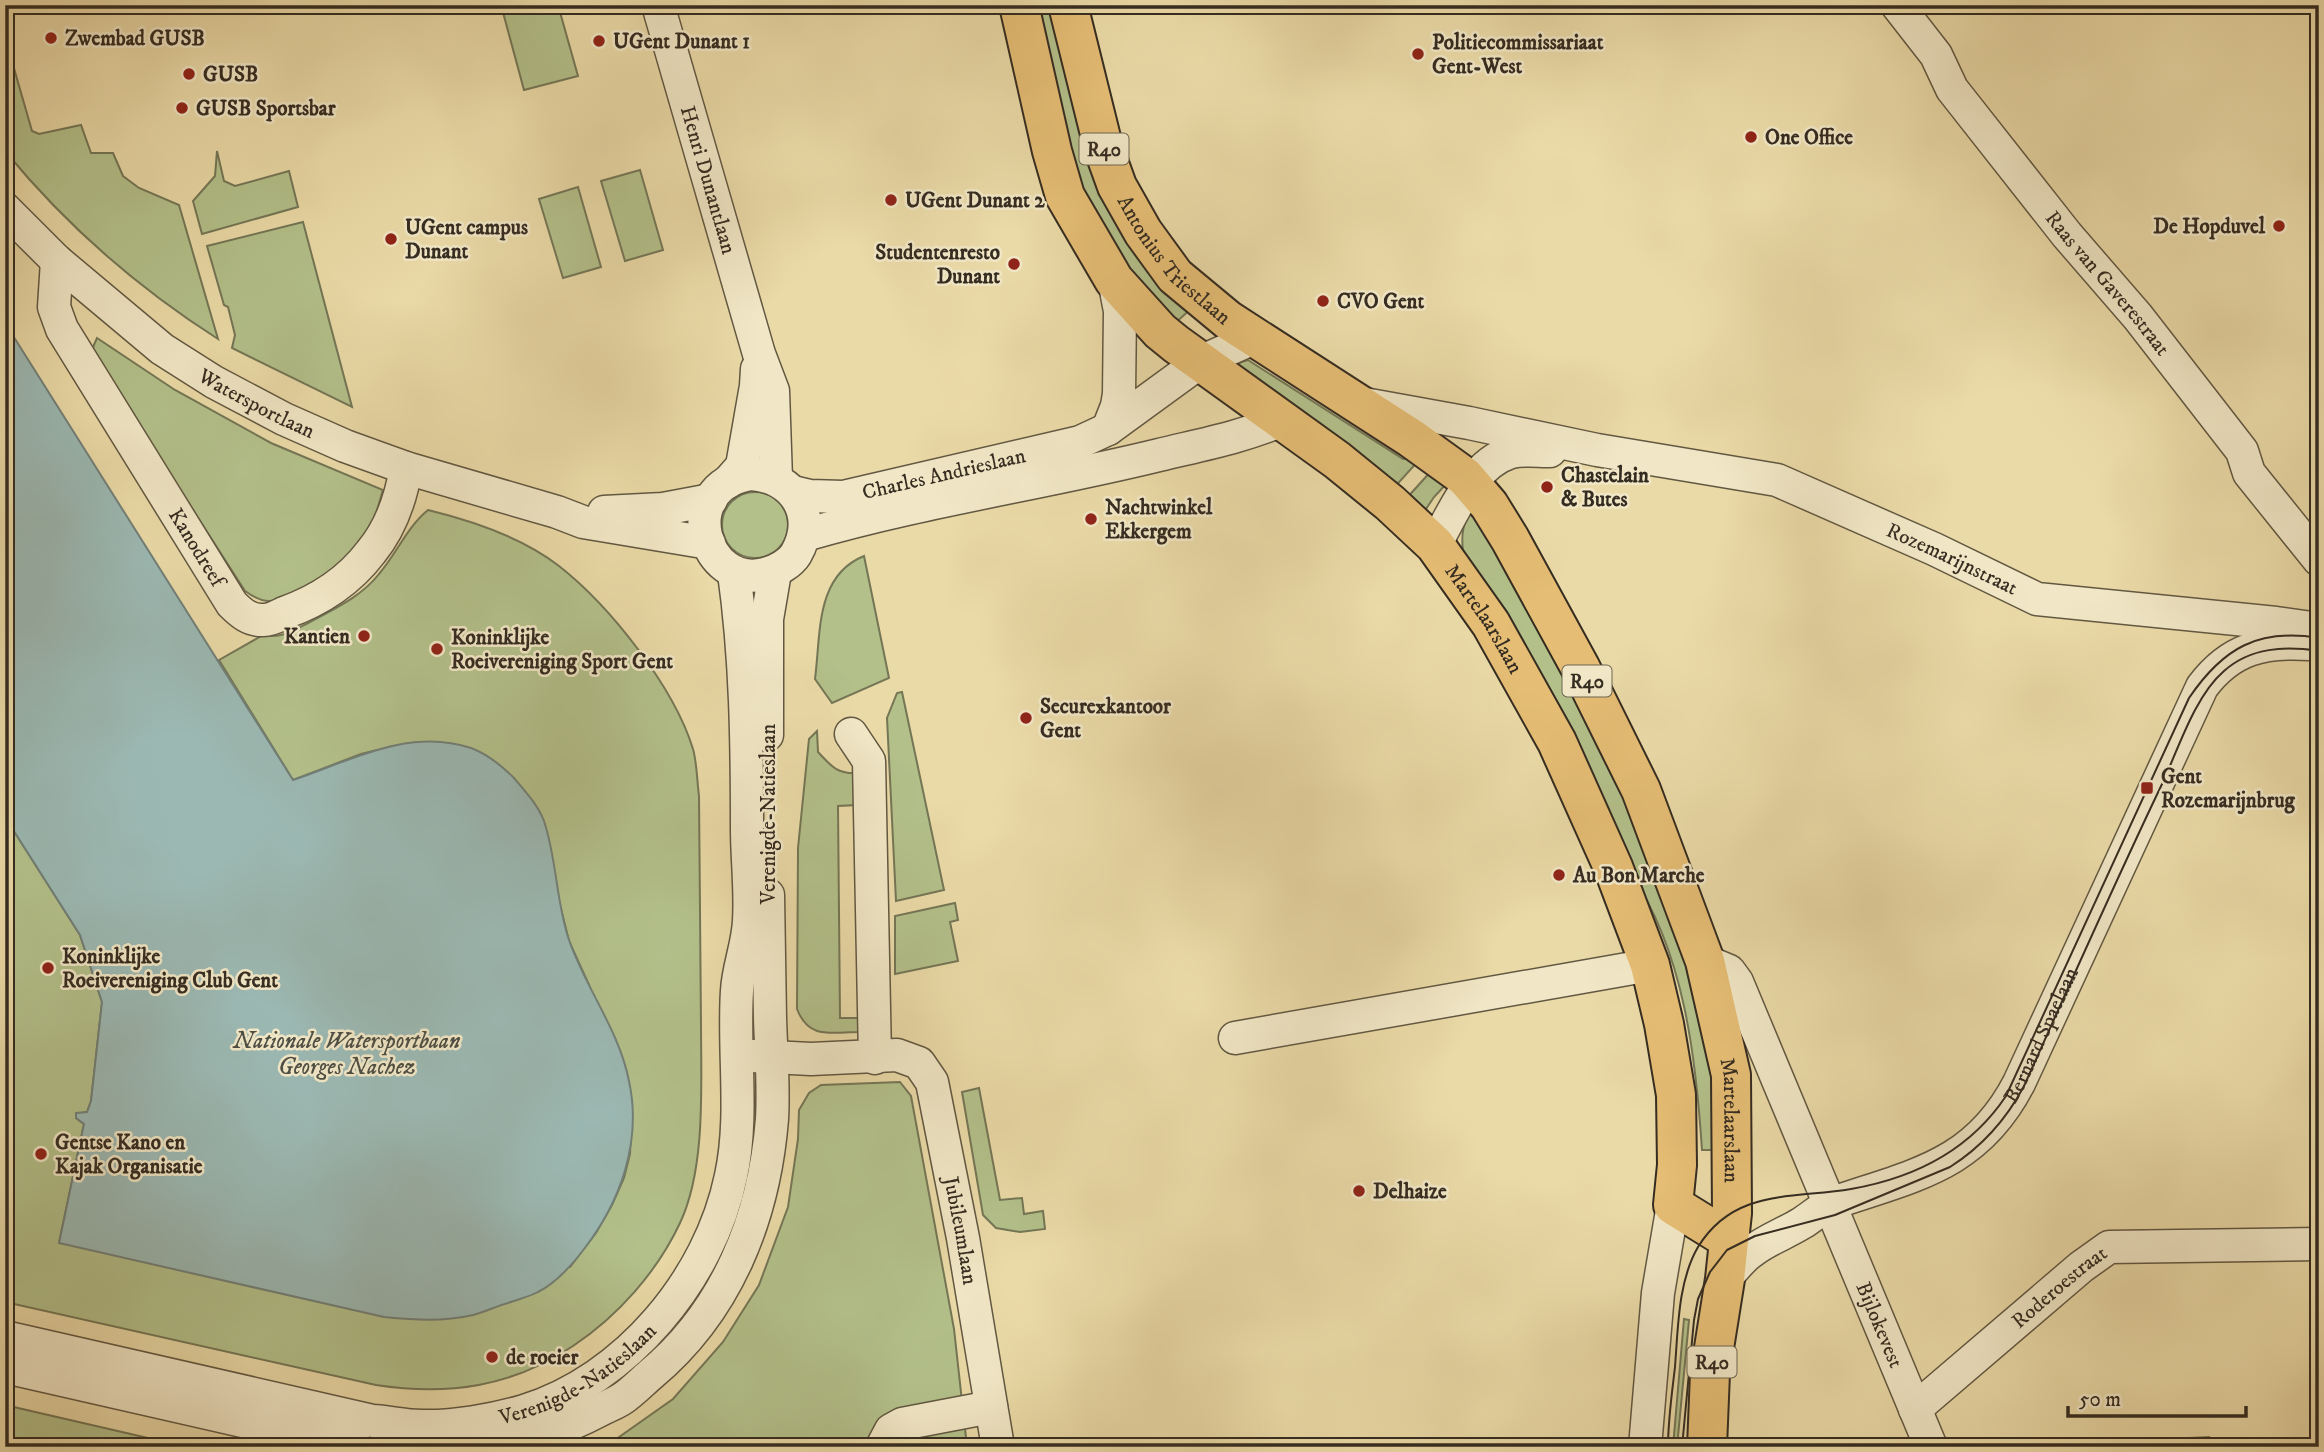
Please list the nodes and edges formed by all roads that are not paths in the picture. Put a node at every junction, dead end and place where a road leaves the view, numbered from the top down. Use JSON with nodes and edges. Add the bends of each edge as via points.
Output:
{"nodes":[{"id":1,"x":658,"y":5,"type":"edge"},
{"id":2,"x":1019,"y":5,"type":"edge"},
{"id":3,"x":1068,"y":5,"type":"edge"},
{"id":4,"x":1897,"y":5,"type":"edge"},
{"id":5,"x":5,"y":209,"type":"edge"},
{"id":6,"x":57,"y":261,"type":"junction"},
{"id":7,"x":1114,"y":280,"type":"junction"},
{"id":8,"x":1254,"y":338,"type":"junction"},
{"id":9,"x":759,"y":354,"type":"junction"},
{"id":10,"x":1200,"y":362,"type":"junction"},
{"id":11,"x":1360,"y":404,"type":"junction"},
{"id":12,"x":1282,"y":420,"type":"junction"},
{"id":13,"x":1101,"y":433,"type":"junction"},
{"id":14,"x":1597,"y":450,"type":"junction"},
{"id":15,"x":406,"y":468,"type":"junction"},
{"id":16,"x":1101,"y":470,"type":"junction"},
{"id":17,"x":1470,"y":482,"type":"junction"},
{"id":18,"x":785,"y":486,"type":"junction"},
{"id":19,"x":719,"y":491,"type":"junction"},
{"id":20,"x":557,"y":512,"type":"junction"},
{"id":21,"x":804,"y":535,"type":"junction"},
{"id":22,"x":709,"y":543,"type":"junction"},
{"id":23,"x":1435,"y":545,"type":"junction"},
{"id":24,"x":2319,"y":560,"type":"edge"},
{"id":25,"x":775,"y":572,"type":"junction"},
{"id":26,"x":734,"y":573,"type":"junction"},
{"id":27,"x":2187,"y":615,"type":"junction"},
{"id":28,"x":2319,"y":629,"type":"edge"},
{"id":29,"x":2319,"y":645,"type":"edge"},
{"id":30,"x":2223,"y":664,"type":"junction"},
{"id":31,"x":851,"y":734,"type":"dead end"},
{"id":32,"x":1705,"y":961,"type":"junction"},
{"id":33,"x":1650,"y":965,"type":"junction"},
{"id":34,"x":1235,"y":1038,"type":"dead end"},
{"id":35,"x":737,"y":1056,"type":"junction"},
{"id":36,"x":773,"y":1056,"type":"junction"},
{"id":37,"x":875,"y":1058,"type":"junction"},
{"id":38,"x":1831,"y":1204,"type":"junction"},
{"id":39,"x":1673,"y":1205,"type":"junction"},
{"id":40,"x":2319,"y":1244,"type":"edge"},
{"id":41,"x":1740,"y":1245,"type":"junction"},
{"id":42,"x":5,"y":1337,"type":"edge"},
{"id":43,"x":5,"y":1367,"type":"edge"},
{"id":44,"x":991,"y":1407,"type":"junction"},
{"id":45,"x":1915,"y":1409,"type":"junction"},
{"id":46,"x":357,"y":1447,"type":"edge"},
{"id":47,"x":492,"y":1447,"type":"edge"},
{"id":48,"x":882,"y":1447,"type":"edge"},
{"id":49,"x":998,"y":1447,"type":"edge"},
{"id":50,"x":1645,"y":1447,"type":"edge"},
{"id":51,"x":1707,"y":1447,"type":"edge"},
{"id":52,"x":1931,"y":1447,"type":"edge"}],
"edges":[{"from":1,"to":9,"type":"street","name":"Henri Dunantlaan"},
{"from":2,"to":7,"type":"main road","number":"R40","via":[[1065,196]]},
{"from":3,"to":8,"type":"main road","name":"Antonius Triestlaan","number":"R40","via":[[1117,186],[1175,276]]},
{"from":4,"to":24,"type":"street","name":"Raas van Gaverestraat","via":[[1936,55],[1952,89],[2170,358],[2242,451],[2249,473]]},
{"from":5,"to":6,"type":"street","name":"Watersportlaan"},
{"from":6,"to":15,"type":"street","name":"Watersportlaan","via":[[162,349],[214,382],[284,419]]},
{"from":6,"to":15,"type":"street","name":"Kanodreef","via":[[54,307],[62,329],[232,604],[248,617],[266,620],[300,607],[352,574],[388,525]]},
{"from":7,"to":10,"type":"main road","number":"R40","via":[[1160,331]]},
{"from":7,"to":13,"type":"street","via":[[1120,311],[1117,406]]},
{"from":8,"to":10,"type":"street","name":"Charles Andrieslaan"},
{"from":8,"to":11,"type":"main road","name":"Antonius Triestlaan","number":"R40"},
{"from":9,"to":18,"type":"street","name":"Henri Dunantlaan","via":[[773,391]]},
{"from":9,"to":19,"type":"street","name":"Henri Dunantlaan","via":[[742,466]]},
{"from":10,"to":12,"type":"main road","name":"Martelaarslaan","number":"R40"},
{"from":10,"to":13,"type":"street","name":"Charles Andrieslaan"},
{"from":11,"to":14,"type":"street","name":"Rozemarijnstraat"},
{"from":11,"to":17,"type":"main road","name":"Martelaarslaan","number":"R40"},
{"from":12,"to":16,"type":"street","name":"Charles Andrieslaan","via":[[1248,434]]},
{"from":12,"to":23,"type":"main road","name":"Martelaarslaan","number":"R40","via":[[1390,503]]},
{"from":13,"to":16,"type":"street"},
{"from":13,"to":18,"type":"street","name":"Charles Andrieslaan","via":[[1080,442],[843,497],[810,496]]},
{"from":14,"to":17,"type":"street","name":"Rozemarijnstraat","via":[[1513,452],[1497,458]]},
{"from":14,"to":27,"type":"street","name":"Rozemarijnstraat","via":[[1777,480],[2037,599]]},
{"from":15,"to":20,"type":"street","name":"Watersportlaan"},
{"from":16,"to":21,"type":"street","name":"Charles Andrieslaan"},
{"from":17,"to":23,"type":"street","name":"Rozemarijnstraat"},
{"from":17,"to":32,"type":"main road","name":"Martelaarslaan","number":"R40","via":[[1510,539],[1635,778]]},
{"from":18,"to":19,"type":"street","name":"Charles Andrieslaan","via":[[751,474],[739,476]]},
{"from":18,"to":21,"type":"street","via":[[804,512]]},
{"from":19,"to":20,"type":"street","name":"Watersportlaan","via":[[663,509]]},
{"from":19,"to":22,"type":"street","via":[[705,511]]},
{"from":20,"to":22,"type":"street","name":"Watersportlaan","via":[[583,522]]},
{"from":21,"to":25,"type":"street","via":[[794,557]]},
{"from":22,"to":26,"type":"street"},
{"from":23,"to":33,"type":"main road","name":"Martelaarslaan","number":"R40","via":[[1491,625],[1557,741]]},
{"from":25,"to":26,"type":"street"},
{"from":25,"to":36,"type":"street","name":"Verenigde-Natieslaan","via":[[767,619],[764,784]]},
{"from":26,"to":35,"type":"street","name":"Verenigde-Natieslaan","via":[[746,700],[749,923],[737,989]]},
{"from":27,"to":28,"type":"street","name":"Rozemarijnstraat"},
{"from":27,"to":30,"type":"street"},
{"from":29,"to":30,"type":"street","name":"Bernard Spaelaan","via":[[2271,644]]},
{"from":30,"to":38,"type":"street","name":"Bernard Spaelaan","via":[[2194,700],[2019,1083],[2001,1113],[1977,1140],[1947,1161]]},
{"from":31,"to":37,"type":"street","via":[[869,761]]},
{"from":32,"to":38,"type":"street","name":"Martelaarslaan","via":[[1729,971],[1737,982]]},
{"from":32,"to":41,"type":"main road","name":"Martelaarslaan","number":"R40","via":[[1731,1075],[1731,1213]]},
{"from":33,"to":34,"type":"street"},
{"from":33,"to":39,"type":"main road","name":"Martelaarslaan","number":"R40","via":[[1676,1096]]},
{"from":35,"to":36,"type":"street"},
{"from":35,"to":42,"type":"street","name":"Verenigde-Natieslaan","via":[[732,1174],[722,1213],[695,1271],[670,1307],[622,1355],[592,1380],[550,1401],[463,1422],[422,1426],[373,1421]]},
{"from":36,"to":37,"type":"street","name":"Jubileumlaan"},
{"from":36,"to":47,"type":"street","name":"Verenigde-Natieslaan","via":[[772,1119],[752,1223],[723,1289],[696,1328],[674,1355],[624,1398],[561,1428]]},
{"from":37,"to":44,"type":"street","name":"Jubileumlaan","via":[[897,1055],[919,1063],[932,1082]]},
{"from":38,"to":41,"type":"street","name":"Bernard Spaelaan","via":[[1801,1223]]},
{"from":38,"to":45,"type":"street","name":"Bijlokevest"},
{"from":39,"to":41,"type":"main road"},
{"from":39,"to":50,"type":"street","name":"Martelaarslaan","number":"R40","via":[[1658,1293]]},
{"from":40,"to":45,"type":"street","name":"Roderoestraat","via":[[2109,1247]]},
{"from":41,"to":51,"type":"main road","name":"Martelaarslaan","number":"R40","via":[[1725,1279],[1710,1373]]},
{"from":43,"to":46,"type":"street"},
{"from":44,"to":48,"type":"street","via":[[902,1424],[891,1430]]},
{"from":44,"to":49,"type":"street","name":"Jubileumlaan"},
{"from":45,"to":52,"type":"street","name":"Bijlokevest"}]}
